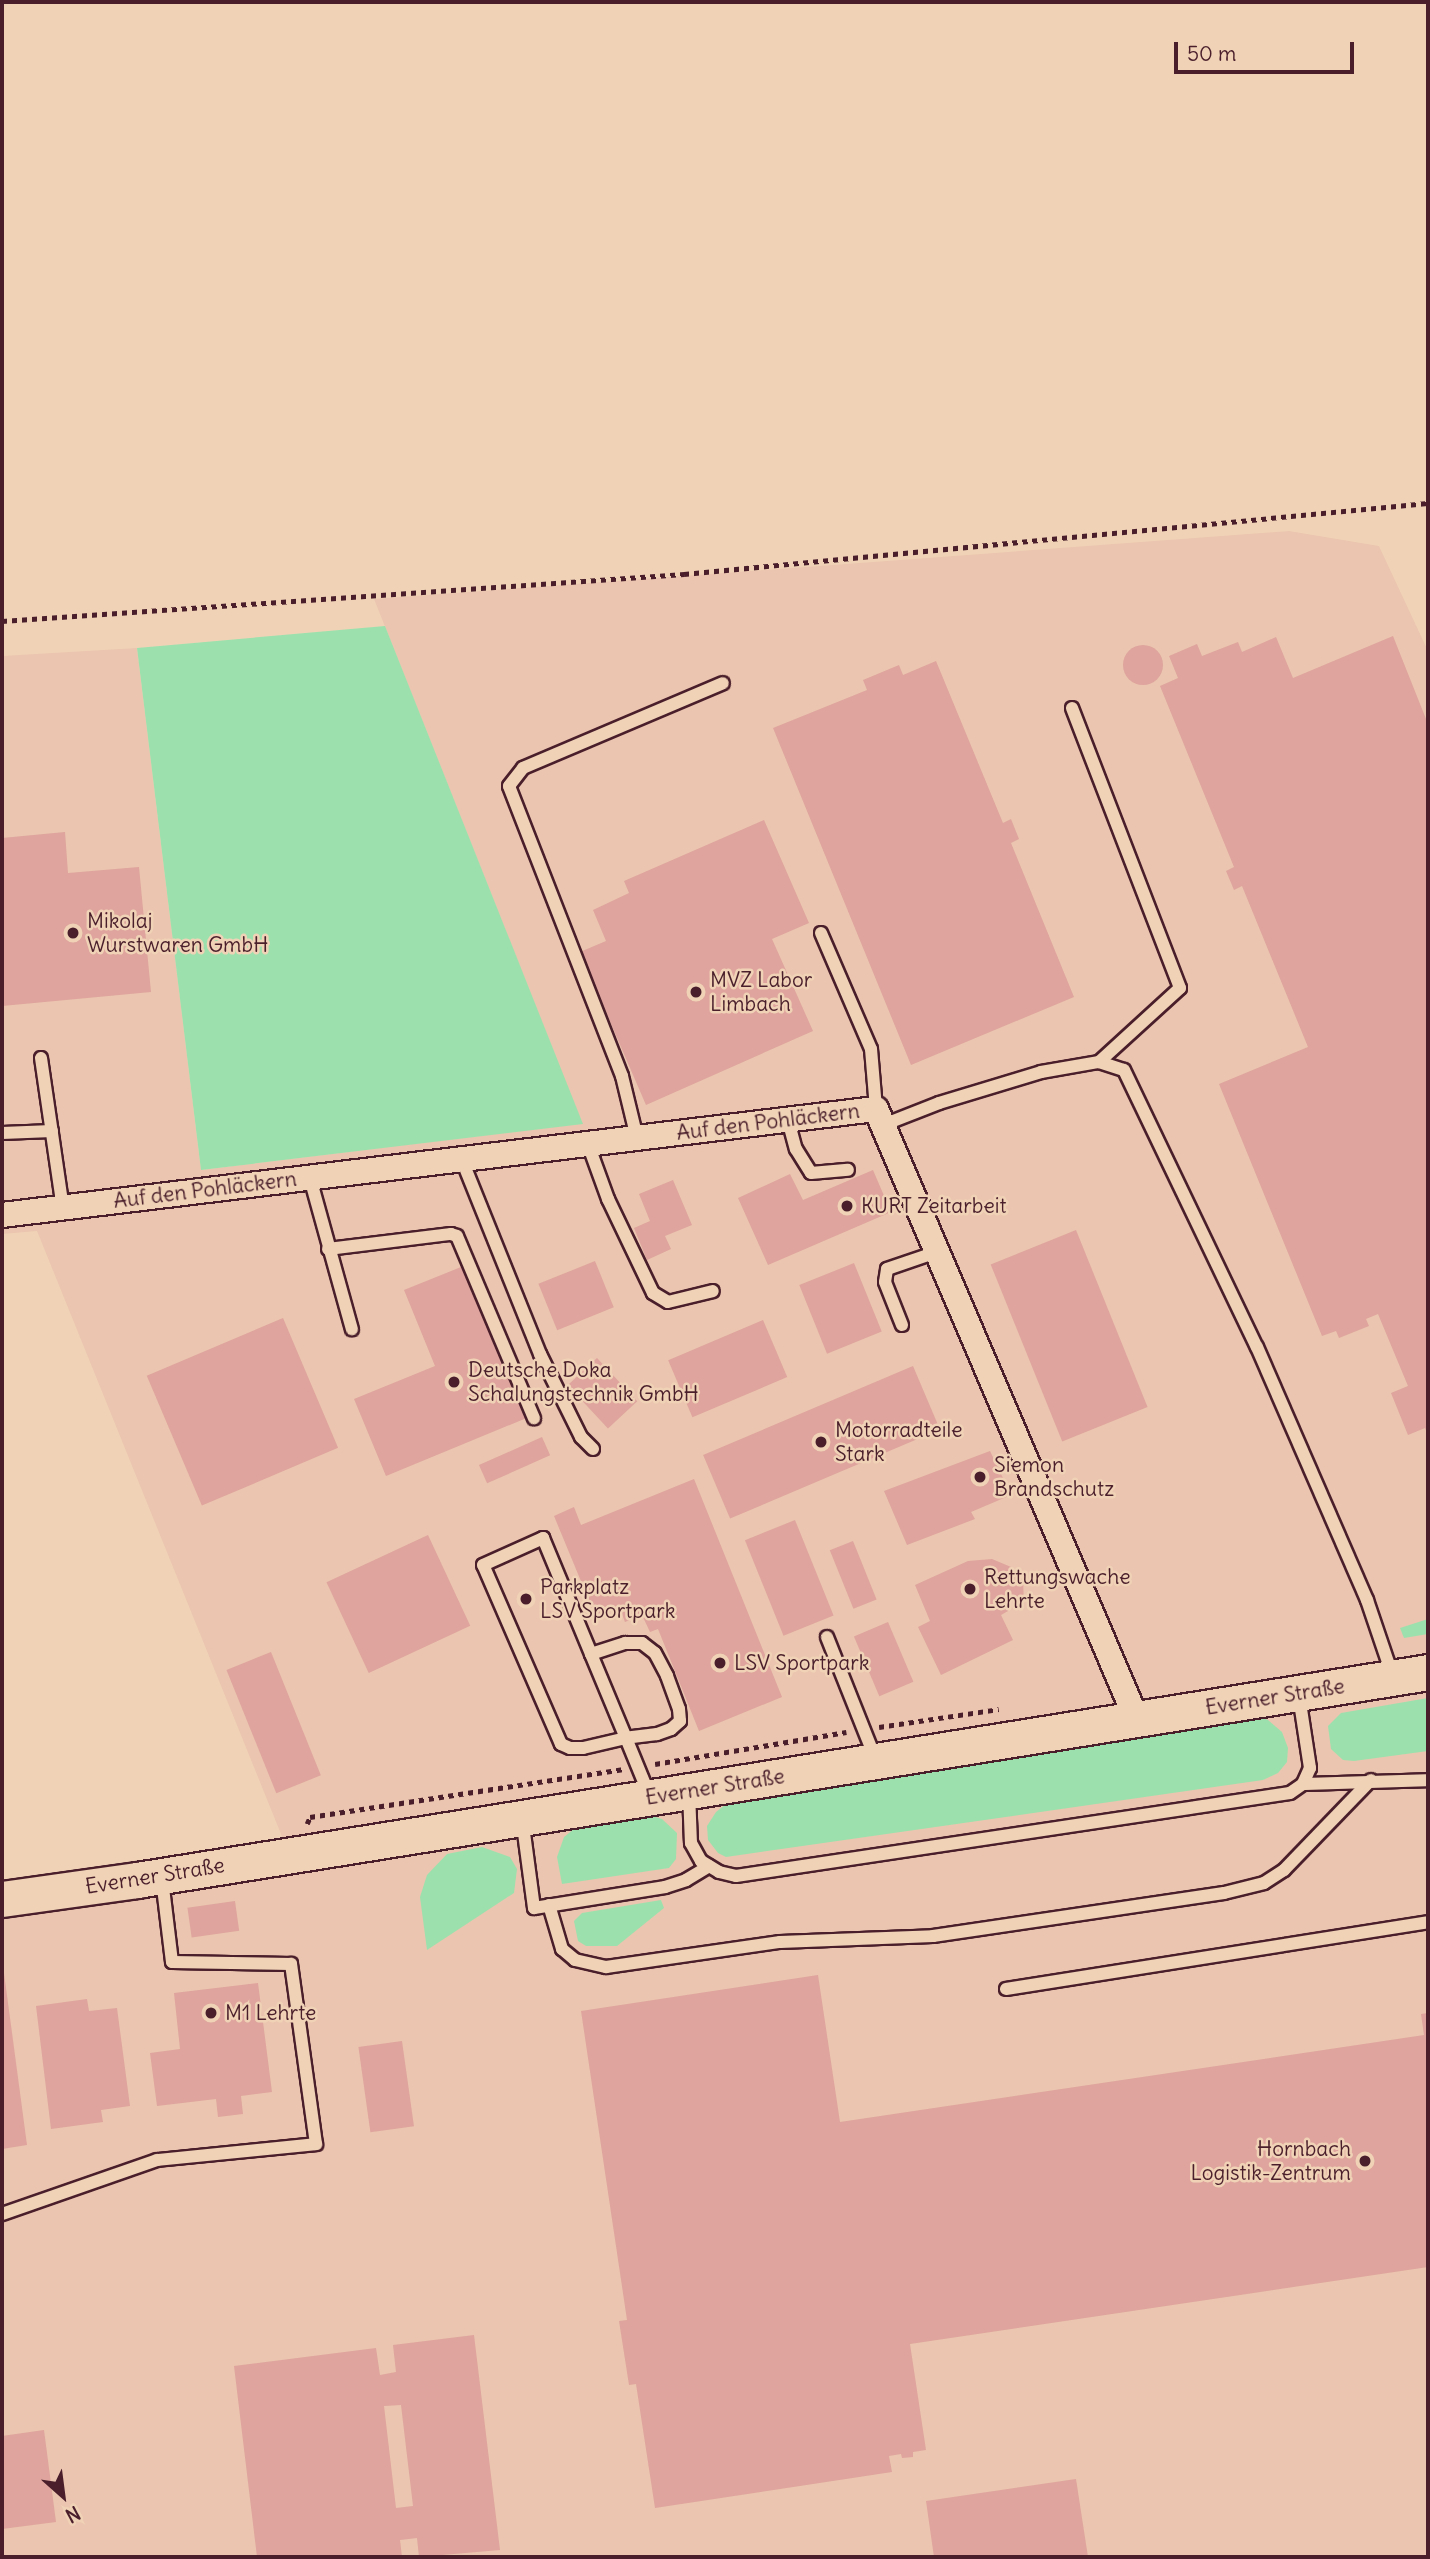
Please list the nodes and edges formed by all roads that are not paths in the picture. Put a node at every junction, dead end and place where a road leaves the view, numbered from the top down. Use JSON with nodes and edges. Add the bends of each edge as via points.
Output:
{"nodes":[{"id":1,"x":723,"y":683,"type":"dead end"},
{"id":2,"x":1072,"y":708,"type":"dead end"},
{"id":3,"x":821,"y":933,"type":"dead end"},
{"id":4,"x":41,"y":1058,"type":"dead end"},
{"id":5,"x":1099,"y":1062,"type":"junction"},
{"id":6,"x":879,"y":1117,"type":"junction"},
{"id":7,"x":788,"y":1120,"type":"junction"},
{"id":8,"x":52,"y":1131,"type":"junction"},
{"id":9,"x":2,"y":1133,"type":"edge"},
{"id":10,"x":637,"y":1138,"type":"junction"},
{"id":11,"x":588,"y":1144,"type":"junction"},
{"id":12,"x":462,"y":1160,"type":"junction"},
{"id":13,"x":848,"y":1170,"type":"dead end"},
{"id":14,"x":310,"y":1178,"type":"junction"},
{"id":15,"x":63,"y":1208,"type":"junction"},
{"id":16,"x":2,"y":1215,"type":"edge"},
{"id":17,"x":328,"y":1249,"type":"junction"},
{"id":18,"x":937,"y":1252,"type":"junction"},
{"id":19,"x":713,"y":1291,"type":"dead end"},
{"id":20,"x":902,"y":1325,"type":"dead end"},
{"id":21,"x":352,"y":1329,"type":"dead end"},
{"id":22,"x":534,"y":1418,"type":"dead end"},
{"id":23,"x":593,"y":1450,"type":"dead end"},
{"id":24,"x":827,"y":1637,"type":"dead end"},
{"id":25,"x":591,"y":1654,"type":"junction"},
{"id":26,"x":1428,"y":1672,"type":"edge"},
{"id":27,"x":1393,"y":1677,"type":"junction"},
{"id":28,"x":1298,"y":1693,"type":"junction"},
{"id":29,"x":1137,"y":1720,"type":"junction"},
{"id":30,"x":626,"y":1738,"type":"junction"},
{"id":31,"x":876,"y":1761,"type":"junction"},
{"id":32,"x":1371,"y":1780,"type":"junction"},
{"id":33,"x":1428,"y":1780,"type":"edge"},
{"id":34,"x":1303,"y":1784,"type":"junction"},
{"id":35,"x":689,"y":1791,"type":"junction"},
{"id":36,"x":650,"y":1797,"type":"junction"},
{"id":37,"x":522,"y":1818,"type":"junction"},
{"id":38,"x":709,"y":1866,"type":"junction"},
{"id":39,"x":162,"y":1875,"type":"junction"},
{"id":40,"x":2,"y":1899,"type":"edge"},
{"id":41,"x":548,"y":1905,"type":"junction"},
{"id":42,"x":1428,"y":1922,"type":"edge"},
{"id":43,"x":1006,"y":1989,"type":"dead end"},
{"id":44,"x":2,"y":2214,"type":"edge"}],
"edges":[{"from":1,"to":10,"type":"lane","via":[[523,768],[509,786],[622,1076]]},
{"from":2,"to":5,"type":"lane","via":[[1180,988]]},
{"from":3,"to":6,"type":"lane","via":[[871,1049]]},
{"from":4,"to":8,"type":"lane"},
{"from":5,"to":6,"type":"lane","via":[[1041,1072]]},
{"from":5,"to":27,"type":"lane","via":[[1124,1070],[1257,1347],[1367,1600]]},
{"from":6,"to":7,"type":"street","name":"Auf den Pohläckern"},
{"from":6,"to":18,"type":"street","name":"Auf den Pohläckern"},
{"from":7,"to":10,"type":"street","name":"Auf den Pohläckern"},
{"from":7,"to":13,"type":"lane","via":[[796,1149],[811,1173]]},
{"from":8,"to":9,"type":"lane"},
{"from":8,"to":15,"type":"lane"},
{"from":10,"to":11,"type":"street","name":"Auf den Pohläckern"},
{"from":11,"to":12,"type":"street","name":"Auf den Pohläckern"},
{"from":11,"to":19,"type":"lane","via":[[608,1199],[653,1293],[668,1302]]},
{"from":12,"to":14,"type":"street","name":"Auf den Pohläckern"},
{"from":12,"to":23,"type":"lane","via":[[540,1354],[581,1437]]},
{"from":14,"to":15,"type":"street","name":"Auf den Pohläckern"},
{"from":14,"to":17,"type":"lane"},
{"from":15,"to":16,"type":"street","name":"Auf den Pohläckern"},
{"from":17,"to":21,"type":"lane"},
{"from":17,"to":22,"type":"lane","via":[[457,1236]]},
{"from":18,"to":20,"type":"lane","via":[[887,1269],[885,1282]]},
{"from":18,"to":29,"type":"street","name":"Auf den Pohläckern"},
{"from":24,"to":31,"type":"lane"},
{"from":25,"to":30,"type":"lane"},
{"from":25,"to":30,"type":"lane","via":[[625,1643],[642,1643],[655,1653],[667,1676],[680,1720],[671,1729]]},
{"from":25,"to":30,"type":"lane","via":[[543,1538],[483,1565],[554,1735],[570,1748]]},
{"from":26,"to":27,"type":"street","name":"Everner Straße"},
{"from":27,"to":28,"type":"street","name":"Everner Straße"},
{"from":28,"to":29,"type":"street","name":"Everner Straße"},
{"from":28,"to":34,"type":"lane","via":[[1310,1768]]},
{"from":29,"to":31,"type":"street","name":"Everner Straße"},
{"from":30,"to":36,"type":"lane"},
{"from":31,"to":35,"type":"street","name":"Everner Straße"},
{"from":32,"to":33,"type":"lane"},
{"from":32,"to":34,"type":"lane"},
{"from":32,"to":41,"type":"lane","via":[[1284,1870],[1264,1884],[1211,1895],[933,1936],[780,1942],[606,1967],[575,1960],[562,1949]]},
{"from":34,"to":38,"type":"lane","via":[[1290,1793],[736,1876]]},
{"from":35,"to":36,"type":"street","name":"Everner Straße"},
{"from":35,"to":38,"type":"lane","via":[[691,1843]]},
{"from":36,"to":37,"type":"street","name":"Everner Straße"},
{"from":37,"to":39,"type":"street","name":"Everner Straße"},
{"from":37,"to":41,"type":"lane","via":[[534,1908]]},
{"from":38,"to":41,"type":"lane","via":[[665,1887]]},
{"from":39,"to":40,"type":"street","name":"Everner Straße"},
{"from":39,"to":44,"type":"lane","via":[[172,1962],[291,1964],[316,2144],[157,2160]]},
{"from":42,"to":43,"type":"lane"}]}
